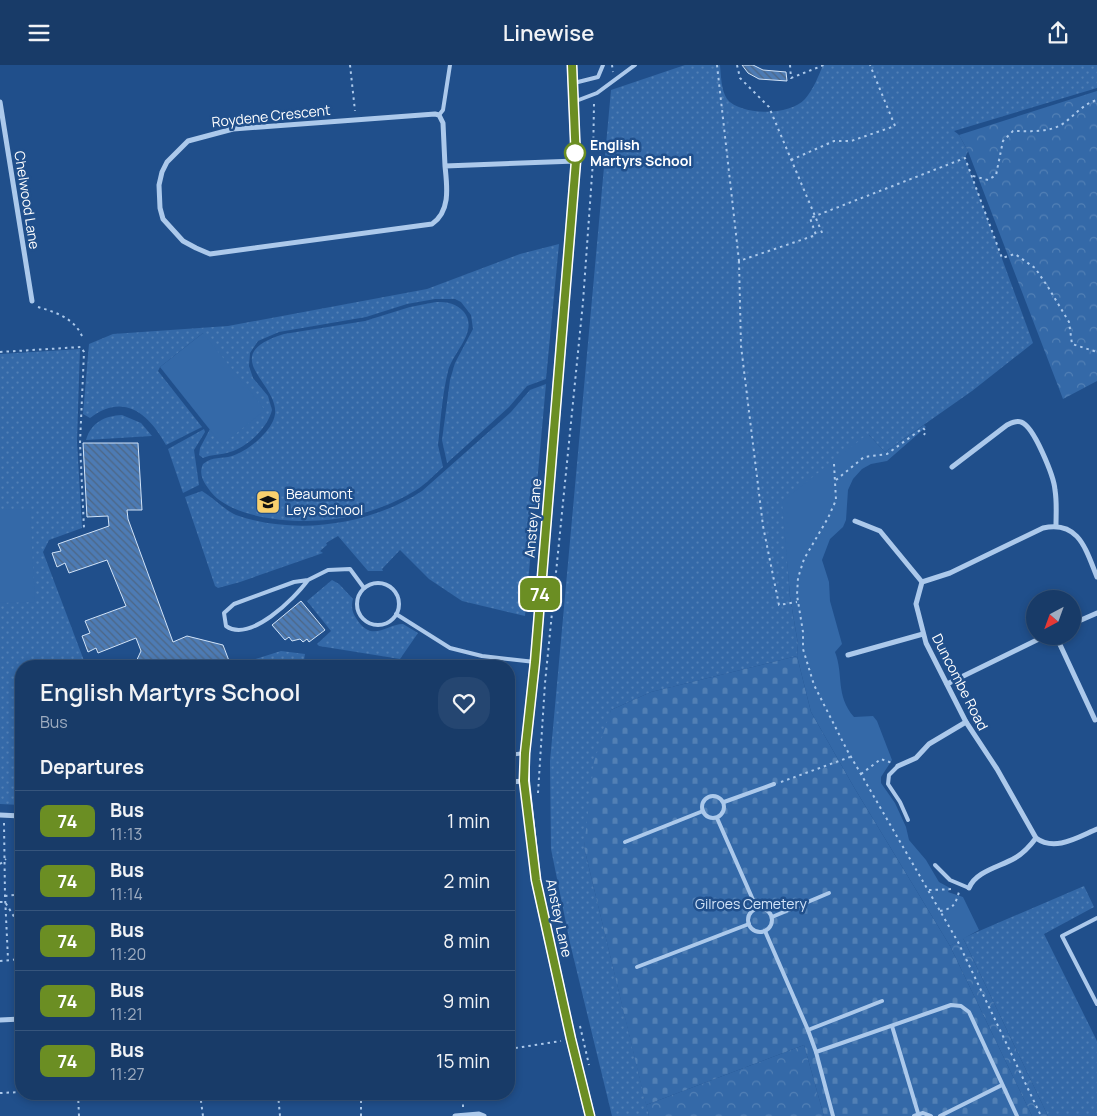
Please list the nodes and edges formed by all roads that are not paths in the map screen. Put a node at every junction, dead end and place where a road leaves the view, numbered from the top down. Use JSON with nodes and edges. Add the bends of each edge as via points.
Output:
{"nodes":[{"id":1,"x":450,"y":65,"type":"edge"},
{"id":2,"x":572,"y":65,"type":"edge"},
{"id":3,"x":603,"y":65,"type":"edge"},
{"id":4,"x":635,"y":65,"type":"edge"},
{"id":5,"x":574,"y":83,"type":"junction"},
{"id":6,"x":574,"y":101,"type":"junction"},
{"id":7,"x":0,"y":102,"type":"edge"},
{"id":8,"x":439,"y":115,"type":"junction"},
{"id":9,"x":576,"y":161,"type":"junction"},
{"id":10,"x":445,"y":167,"type":"junction"},
{"id":11,"x":32,"y":301,"type":"road end"},
{"id":12,"x":952,"y":467,"type":"dead end"},
{"id":13,"x":855,"y":521,"type":"dead end"},
{"id":14,"x":1056,"y":525,"type":"junction"},
{"id":15,"x":1097,"y":577,"type":"edge"},
{"id":16,"x":308,"y":580,"type":"junction"},
{"id":17,"x":922,"y":582,"type":"junction"},
{"id":18,"x":364,"y":588,"type":"junction"},
{"id":19,"x":1097,"y":613,"type":"edge"},
{"id":20,"x":396,"y":614,"type":"junction"},
{"id":21,"x":1081,"y":620,"type":"edge"},
{"id":22,"x":923,"y":634,"type":"junction"},
{"id":23,"x":1027,"y":645,"type":"edge"},
{"id":24,"x":1060,"y":645,"type":"edge"},
{"id":25,"x":848,"y":655,"type":"dead end"},
{"id":26,"x":535,"y":662,"type":"junction"},
{"id":27,"x":947,"y":684,"type":"junction"},
{"id":28,"x":1095,"y":720,"type":"dead end"},
{"id":29,"x":966,"y":722,"type":"junction"},
{"id":30,"x":525,"y":753,"type":"junction"},
{"id":31,"x":515,"y":754,"type":"edge"},
{"id":32,"x":898,"y":767,"type":"joint"},
{"id":33,"x":524,"y":781,"type":"junction"},
{"id":34,"x":515,"y":782,"type":"edge"},
{"id":35,"x":774,"y":784,"type":"road end"},
{"id":36,"x":724,"y":802,"type":"junction"},
{"id":37,"x":703,"y":811,"type":"junction"},
{"id":38,"x":2,"y":815,"type":"edge"},
{"id":39,"x":15,"y":816,"type":"edge"},
{"id":40,"x":716,"y":818,"type":"junction"},
{"id":41,"x":908,"y":820,"type":"dead end"},
{"id":42,"x":1097,"y":829,"type":"edge"},
{"id":43,"x":1036,"y":838,"type":"junction"},
{"id":44,"x":625,"y":842,"type":"dead end"},
{"id":45,"x":935,"y":865,"type":"dead end"},
{"id":46,"x":969,"y":888,"type":"joint"},
{"id":47,"x":829,"y":893,"type":"dead end"},
{"id":48,"x":757,"y":909,"type":"junction"},
{"id":49,"x":772,"y":917,"type":"junction"},
{"id":50,"x":1097,"y":918,"type":"edge"},
{"id":51,"x":749,"y":924,"type":"junction"},
{"id":52,"x":765,"y":931,"type":"junction"},
{"id":53,"x":637,"y":967,"type":"dead end"},
{"id":54,"x":882,"y":1001,"type":"dead end"},
{"id":55,"x":1097,"y":1004,"type":"edge"},
{"id":56,"x":15,"y":1019,"type":"edge"},
{"id":57,"x":0,"y":1020,"type":"edge"},
{"id":58,"x":892,"y":1026,"type":"junction"},
{"id":59,"x":808,"y":1031,"type":"junction"},
{"id":60,"x":816,"y":1053,"type":"junction"},
{"id":61,"x":1002,"y":1085,"type":"junction"},
{"id":62,"x":916,"y":1115,"type":"edge"},
{"id":63,"x":455,"y":1116,"type":"edge"},
{"id":64,"x":484,"y":1116,"type":"edge"},
{"id":65,"x":590,"y":1116,"type":"edge"},
{"id":66,"x":833,"y":1116,"type":"edge"},
{"id":67,"x":931,"y":1116,"type":"edge"},
{"id":68,"x":940,"y":1116,"type":"edge"},
{"id":69,"x":1017,"y":1116,"type":"edge"}],
"edges":[{"from":1,"to":8,"type":"lane","via":[[443,110]]},
{"from":2,"to":5,"type":"main road","name":"Anstey Lane"},
{"from":3,"to":5,"type":"lane","via":[[598,77]]},
{"from":4,"to":6,"type":"lane","via":[[597,93]]},
{"from":5,"to":6,"type":"main road","name":"Anstey Lane"},
{"from":6,"to":9,"type":"main road","name":"Anstey Lane"},
{"from":7,"to":11,"type":"street","name":"Chelwood Lane"},
{"from":8,"to":10,"type":"street","name":"Roydene Crescent","via":[[443,123]]},
{"from":8,"to":10,"type":"street","name":"Roydene Crescent","via":[[428,113],[233,129],[188,141],[162,172],[159,195],[163,219],[183,241],[210,254],[432,224],[439,219],[446,202]]},
{"from":9,"to":10,"type":"street"},
{"from":9,"to":26,"type":"main road","name":"Anstey Lane"},
{"from":12,"to":14,"type":"street","via":[[1007,425],[1016,421],[1025,423],[1053,480]]},
{"from":13,"to":17,"type":"street","via":[[880,531]]},
{"from":14,"to":15,"type":"street","via":[[1077,535]]},
{"from":14,"to":17,"type":"street","via":[[1043,528],[950,573]]},
{"from":16,"to":16,"type":"lane","via":[[299,593],[257,625],[242,631],[226,626],[224,613],[234,604]]},
{"from":16,"to":18,"type":"lane","via":[[328,569],[350,569]]},
{"from":17,"to":22,"type":"street","name":"Duncombe Road","via":[[916,604]]},
{"from":18,"to":20,"type":"lane","via":[[381,583],[393,590],[399,603]]},
{"from":18,"to":20,"type":"lane","via":[[356,603],[364,621],[384,625]]},
{"from":19,"to":21,"type":"street"},
{"from":20,"to":26,"type":"lane","via":[[450,648],[482,656]]},
{"from":22,"to":25,"type":"street"},
{"from":22,"to":27,"type":"street","name":"Duncombe Road"},
{"from":23,"to":27,"type":"street"},
{"from":24,"to":28,"type":"street"},
{"from":26,"to":30,"type":"main road","name":"Anstey Lane"},
{"from":27,"to":29,"type":"street","name":"Duncombe Road"},
{"from":29,"to":32,"type":"street","via":[[929,745],[916,759]]},
{"from":29,"to":43,"type":"street","name":"Duncombe Road"},
{"from":30,"to":31,"type":"lane"},
{"from":30,"to":33,"type":"main road","name":"Anstey Lane"},
{"from":32,"to":41,"type":"lane","via":[[890,775],[888,784]]},
{"from":33,"to":34,"type":"street"},
{"from":33,"to":65,"type":"main road","name":"Anstey Lane","via":[[536,880]]},
{"from":35,"to":36,"type":"lane"},
{"from":36,"to":37,"type":"lane","via":[[719,796],[708,797],[703,802]]},
{"from":36,"to":40,"type":"lane","via":[[724,810]]},
{"from":37,"to":40,"type":"lane"},
{"from":37,"to":44,"type":"lane"},
{"from":38,"to":39,"type":"street"},
{"from":40,"to":48,"type":"lane"},
{"from":42,"to":43,"type":"street","via":[[1057,844],[1042,843]]},
{"from":43,"to":46,"type":"street","via":[[1014,859],[978,876]]},
{"from":45,"to":46,"type":"lane","via":[[946,878]]},
{"from":47,"to":49,"type":"lane"},
{"from":48,"to":49,"type":"lane","via":[[768,911]]},
{"from":48,"to":51,"type":"lane","via":[[749,917]]},
{"from":49,"to":52,"type":"lane","via":[[770,927]]},
{"from":50,"to":55,"type":"lane","via":[[1062,936]]},
{"from":51,"to":52,"type":"lane","via":[[757,932]]},
{"from":51,"to":53,"type":"lane"},
{"from":52,"to":59,"type":"lane"},
{"from":54,"to":59,"type":"lane"},
{"from":56,"to":57,"type":"street"},
{"from":58,"to":60,"type":"lane"},
{"from":58,"to":61,"type":"lane","via":[[951,1005],[961,1006],[969,1012]]},
{"from":58,"to":62,"type":"lane"},
{"from":59,"to":60,"type":"lane"},
{"from":60,"to":66,"type":"lane"},
{"from":61,"to":68,"type":"lane"},
{"from":61,"to":69,"type":"lane"},
{"from":62,"to":67,"type":"lane"},
{"from":63,"to":64,"type":"street"}]}
